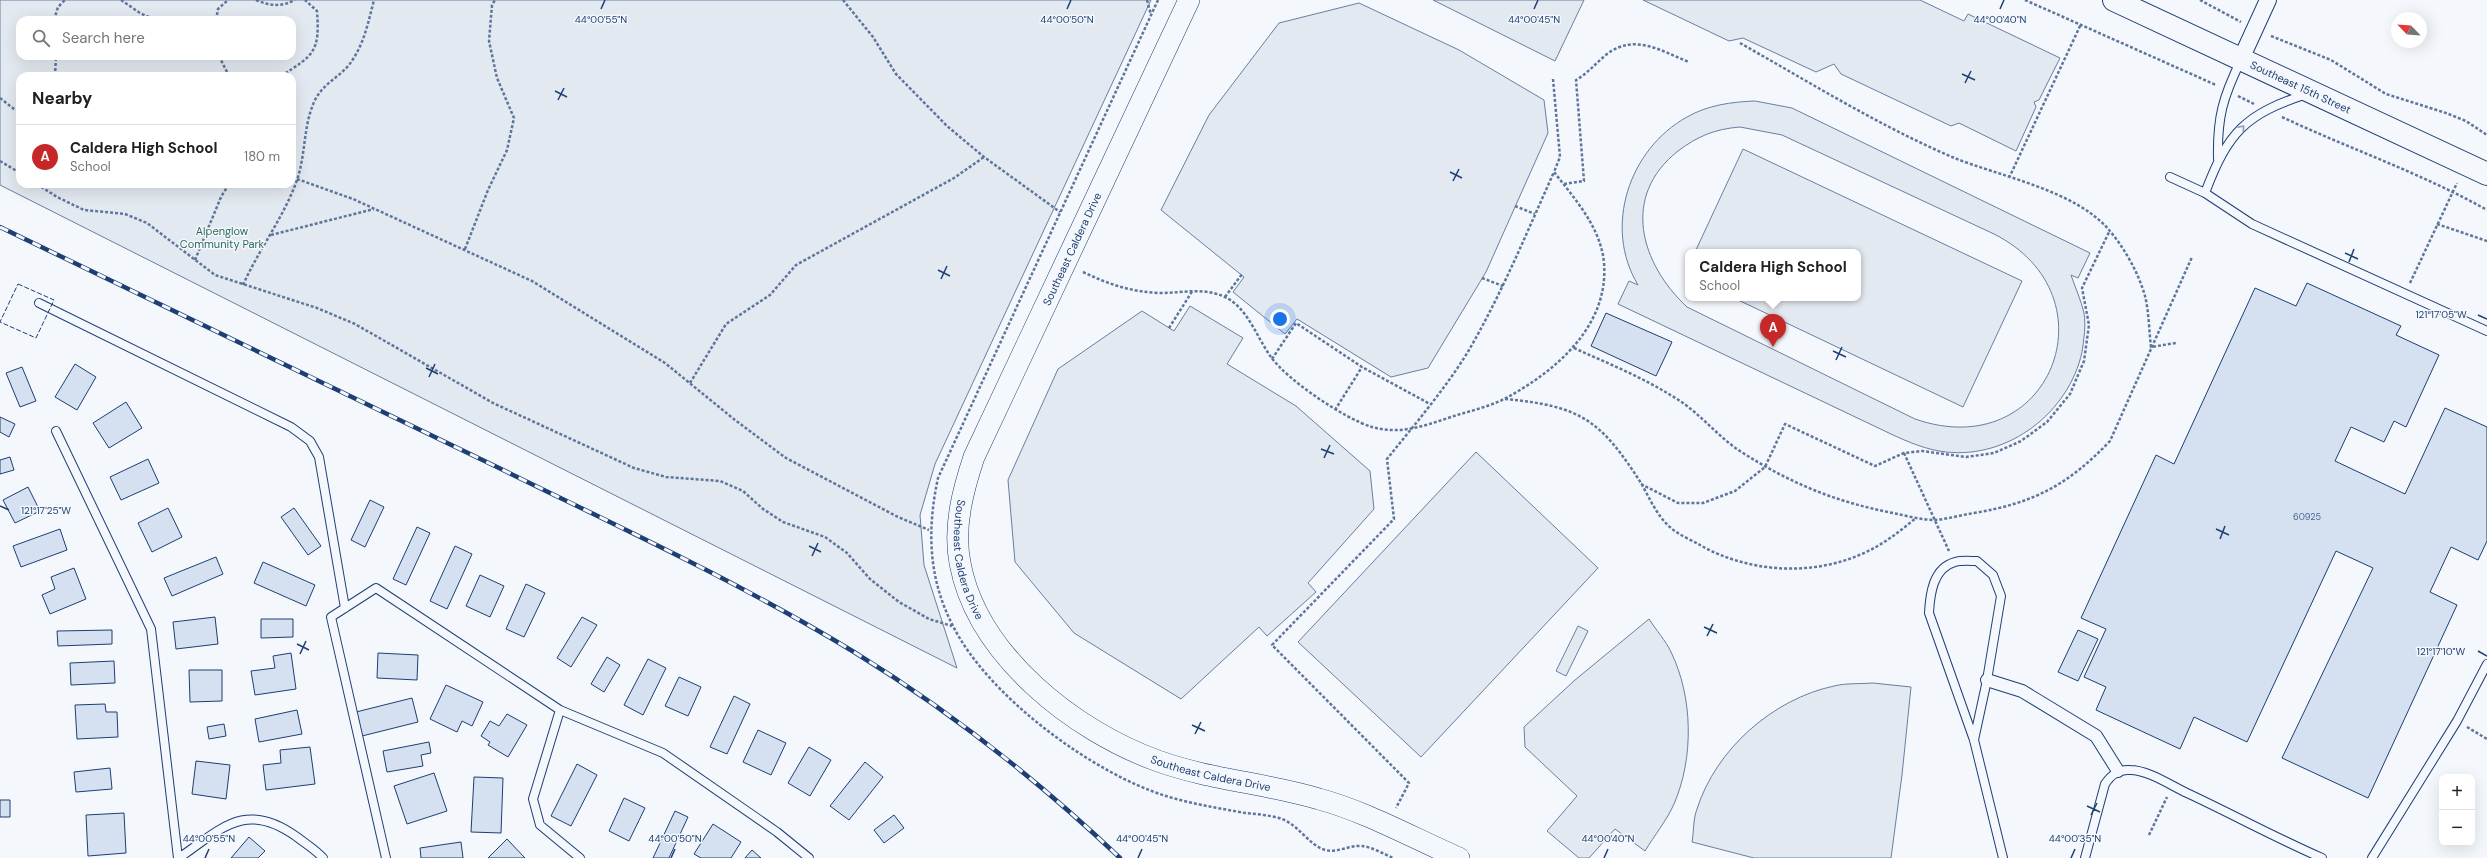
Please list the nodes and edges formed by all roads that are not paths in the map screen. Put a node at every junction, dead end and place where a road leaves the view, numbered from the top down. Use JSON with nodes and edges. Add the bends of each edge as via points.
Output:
{"nodes":[{"id":1,"x":1189,"y":0,"type":"edge"},
{"id":2,"x":2114,"y":0,"type":"edge"},
{"id":3,"x":2268,"y":0,"type":"edge"},
{"id":4,"x":2241,"y":59,"type":"junction"},
{"id":5,"x":2314,"y":92,"type":"junction"},
{"id":6,"x":2218,"y":159,"type":"junction"},
{"id":7,"x":2487,"y":174,"type":"edge"},
{"id":8,"x":2170,"y":177,"type":"dead end"},
{"id":9,"x":2205,"y":193,"type":"junction"},
{"id":10,"x":39,"y":303,"type":"dead end"},
{"id":11,"x":2487,"y":330,"type":"edge"},
{"id":12,"x":56,"y":431,"type":"dead end"},
{"id":13,"x":345,"y":608,"type":"junction"},
{"id":14,"x":2487,"y":664,"type":"edge"},
{"id":15,"x":1987,"y":680,"type":"junction"},
{"id":16,"x":560,"y":710,"type":"junction"},
{"id":17,"x":1974,"y":740,"type":"junction"},
{"id":18,"x":2118,"y":772,"type":"junction"},
{"id":19,"x":178,"y":858,"type":"edge"},
{"id":20,"x":323,"y":858,"type":"edge"},
{"id":21,"x":386,"y":858,"type":"edge"},
{"id":22,"x":580,"y":858,"type":"edge"},
{"id":23,"x":809,"y":858,"type":"edge"},
{"id":24,"x":1458,"y":858,"type":"edge"},
{"id":25,"x":2003,"y":858,"type":"edge"},
{"id":26,"x":2085,"y":858,"type":"edge"},
{"id":27,"x":2322,"y":858,"type":"edge"},
{"id":28,"x":2372,"y":858,"type":"edge"}],
"edges":[{"from":1,"to":24,"type":"street","name":"Southeast Caldera Drive","via":[[974,457],[962,493],[959,528],[959,561],[966,589],[1001,649],[1024,674],[1052,701],[1109,739],[1133,752],[1191,772],[1321,799]]},
{"from":2,"to":4,"type":"main road","name":"Southeast 15th Street"},
{"from":3,"to":4,"type":"street"},
{"from":4,"to":5,"type":"main road","name":"Southeast 15th Street"},
{"from":4,"to":6,"type":"lane","via":[[2226,90],[2217,128]]},
{"from":6,"to":5,"type":"lane","one_way":true,"via":[[2244,124],[2254,116],[2265,109]]},
{"from":5,"to":7,"type":"main road","name":"Southeast 15th Street"},
{"from":6,"to":9,"type":"lane"},
{"from":8,"to":9,"type":"lane"},
{"from":9,"to":11,"type":"lane","via":[[2252,224]]},
{"from":10,"to":13,"type":"lane","via":[[291,427],[310,441],[319,457]]},
{"from":12,"to":19,"type":"lane","via":[[151,629]]},
{"from":13,"to":16,"type":"lane","via":[[376,588]]},
{"from":13,"to":21,"type":"lane","via":[[331,617]]},
{"from":14,"to":28,"type":"lane","via":[[2456,721]]},
{"from":15,"to":17,"type":"lane"},
{"from":15,"to":17,"type":"lane","via":[[2001,596],[1993,575],[1977,561],[1954,562],[1939,573],[1930,592],[1929,612]]},
{"from":15,"to":18,"type":"street","via":[[2022,691],[2096,736]]},
{"from":16,"to":22,"type":"lane","via":[[533,799],[540,825]]},
{"from":16,"to":23,"type":"lane","via":[[664,753],[777,832]]},
{"from":17,"to":25,"type":"lane"},
{"from":18,"to":26,"type":"lane","via":[[2105,784]]},
{"from":18,"to":27,"type":"lane","via":[[2139,771]]},
{"from":19,"to":20,"type":"lane","via":[[223,827],[246,818],[261,819],[286,829]]}]}
